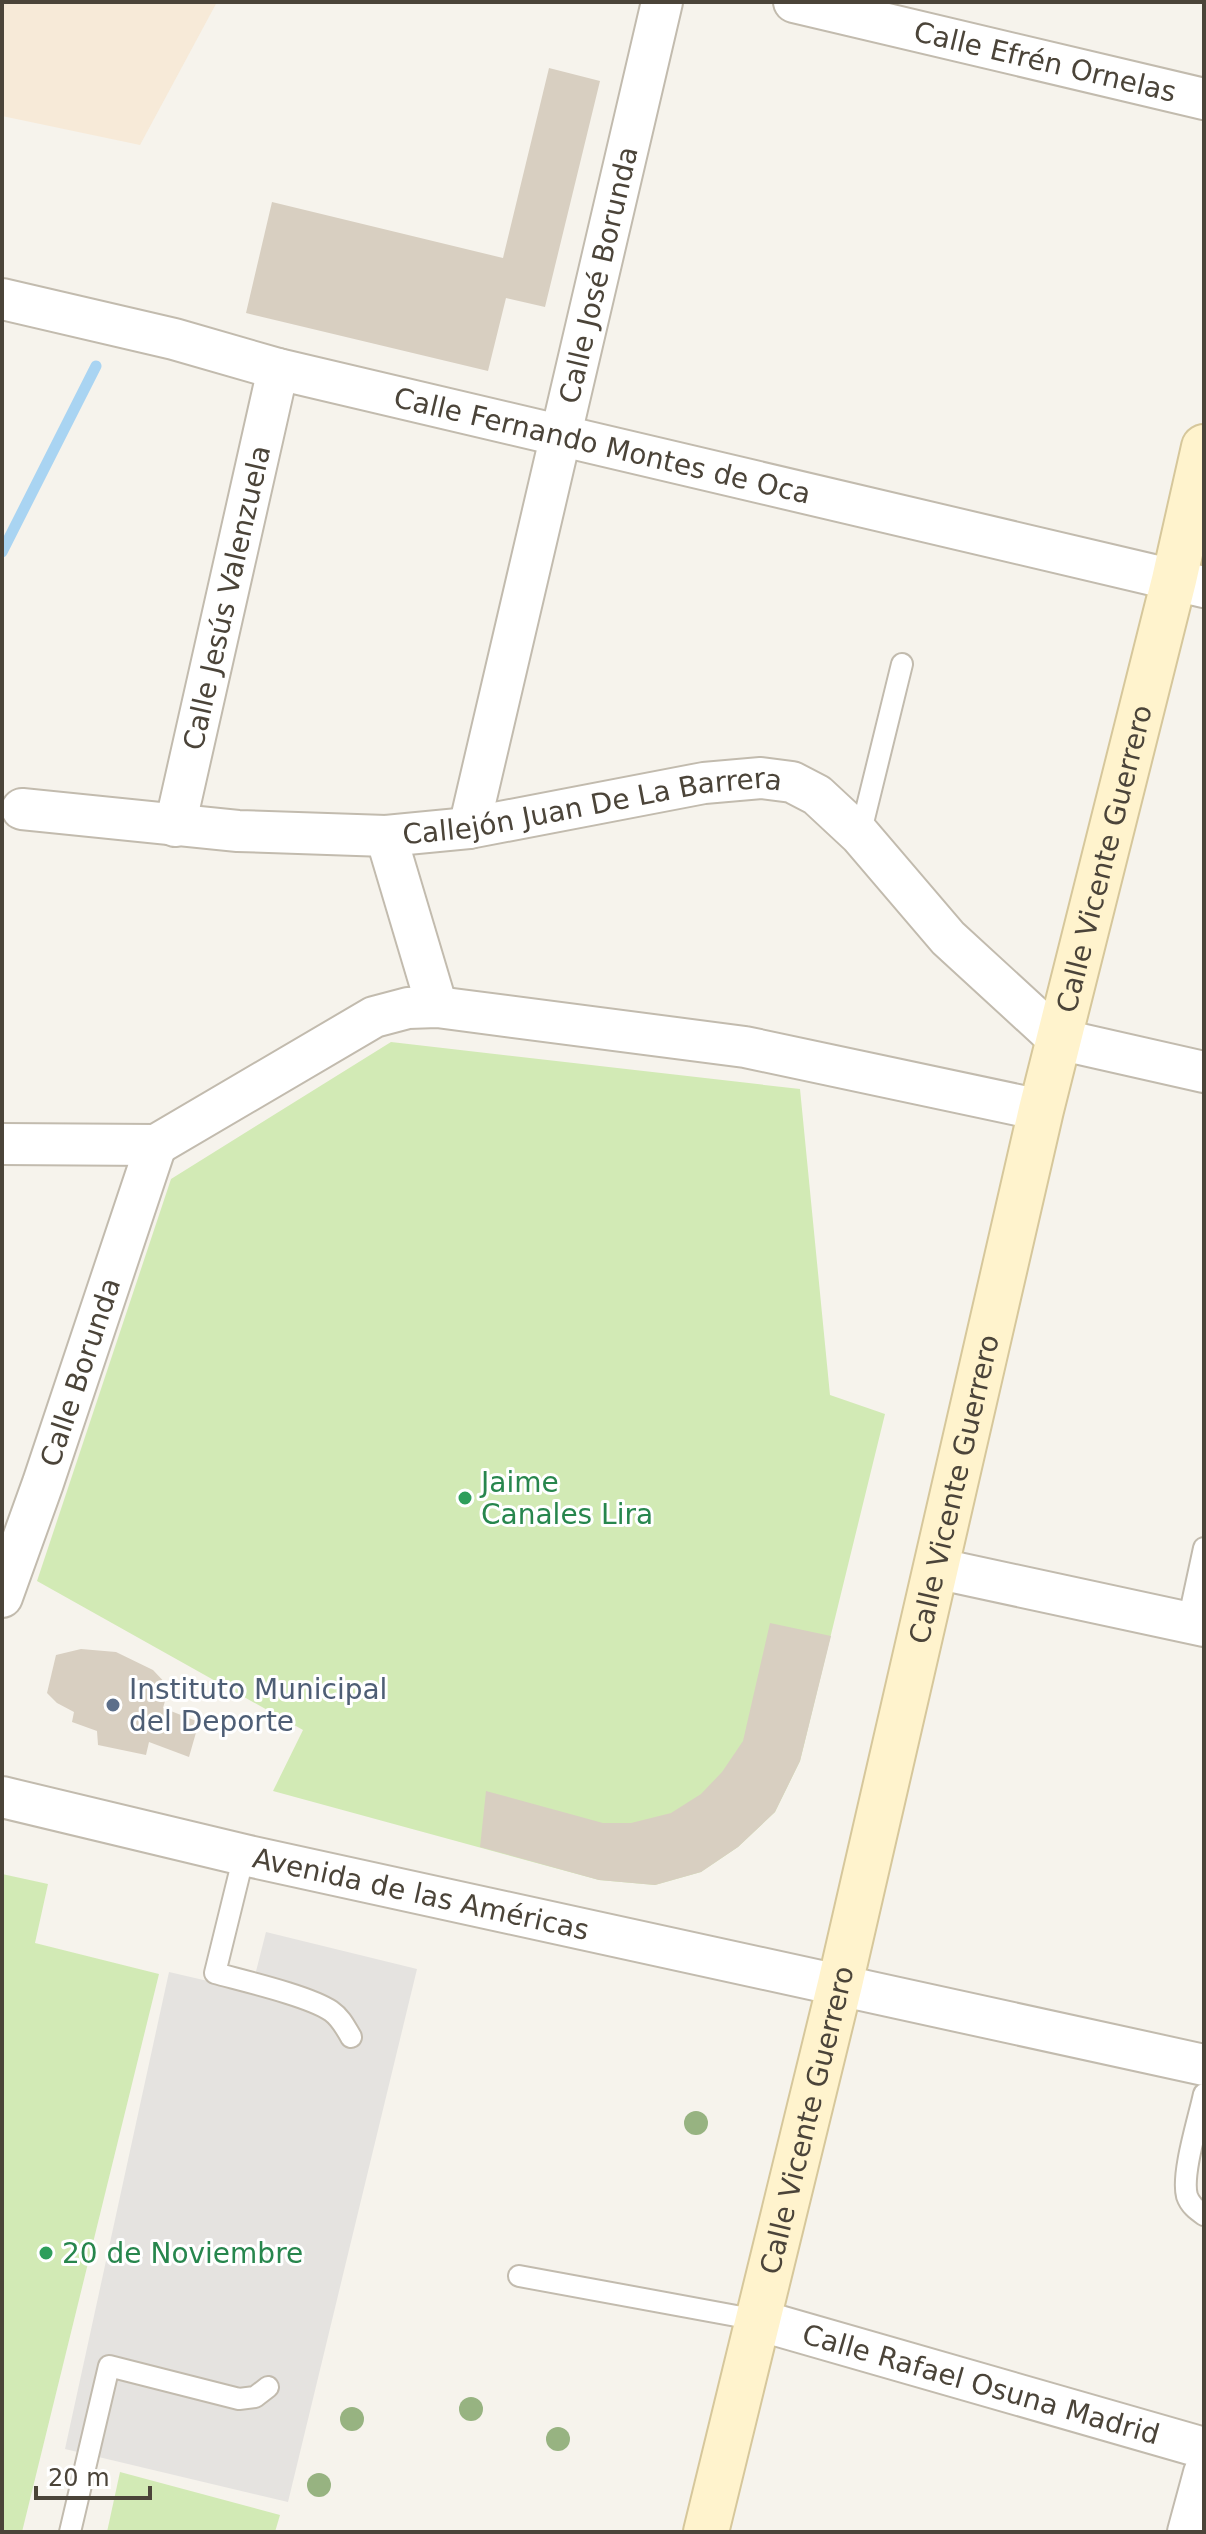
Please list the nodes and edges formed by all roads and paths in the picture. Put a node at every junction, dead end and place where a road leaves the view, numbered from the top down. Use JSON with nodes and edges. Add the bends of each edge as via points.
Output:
{"nodes":[{"id":1,"x":662,"y":2,"type":"edge"},
{"id":2,"x":794,"y":2,"type":"edge"},
{"id":3,"x":1204,"y":99,"type":"edge"},
{"id":4,"x":2,"y":299,"type":"edge"},
{"id":5,"x":278,"y":369,"type":"junction"},
{"id":6,"x":560,"y":433,"type":"junction"},
{"id":7,"x":1204,"y":447,"type":"edge"},
{"id":8,"x":1189,"y":584,"type":"edge"},
{"id":9,"x":902,"y":664,"type":"dead end"},
{"id":10,"x":22,"y":809,"type":"dead end"},
{"id":11,"x":175,"y":826,"type":"junction"},
{"id":12,"x":469,"y":828,"type":"junction"},
{"id":13,"x":860,"y":835,"type":"junction"},
{"id":14,"x":386,"y":836,"type":"junction"},
{"id":15,"x":437,"y":1007,"type":"junction"},
{"id":16,"x":1058,"y":1039,"type":"junction"},
{"id":17,"x":1204,"y":1072,"type":"edge"},
{"id":18,"x":1041,"y":1110,"type":"junction"},
{"id":19,"x":2,"y":1144,"type":"edge"},
{"id":20,"x":156,"y":1145,"type":"junction"},
{"id":21,"x":1204,"y":1548,"type":"edge"},
{"id":22,"x":935,"y":1568,"type":"junction"},
{"id":23,"x":2,"y":1597,"type":"edge"},
{"id":24,"x":1196,"y":1624,"type":"edge"},
{"id":25,"x":2,"y":1797,"type":"edge"},
{"id":26,"x":244,"y":1855,"type":"junction"},
{"id":27,"x":840,"y":1984,"type":"junction"},
{"id":28,"x":351,"y":2037,"type":"dead end"},
{"id":29,"x":1204,"y":2065,"type":"edge"},
{"id":30,"x":1204,"y":2094,"type":"edge"},
{"id":31,"x":1204,"y":2215,"type":"edge"},
{"id":32,"x":519,"y":2276,"type":"dead end"},
{"id":33,"x":758,"y":2320,"type":"junction"},
{"id":34,"x":268,"y":2387,"type":"dead end"},
{"id":35,"x":1204,"y":2448,"type":"edge"},
{"id":36,"x":1204,"y":2473,"type":"edge"},
{"id":37,"x":710,"y":2531,"type":"edge"},
{"id":38,"x":70,"y":2532,"type":"edge"},
{"id":39,"x":1188,"y":2532,"type":"edge"}],
"edges":[{"from":1,"to":6,"type":"street","name":"Calle José Borunda"},
{"from":2,"to":3,"type":"street","name":"Calle Efrén Ornelas"},
{"from":4,"to":5,"type":"street","name":"Calle Fernando Montes de Oca"},
{"from":5,"to":6,"type":"street","name":"Calle Fernando Montes de Oca"},
{"from":5,"to":11,"type":"street","name":"Calle Jesús Valenzuela"},
{"from":6,"to":8,"type":"street","name":"Calle Fernando Montes de Oca"},
{"from":6,"to":12,"type":"street","name":"Calle José Borunda"},
{"from":7,"to":8,"type":"main road","name":"Calle Vicente Guerrero"},
{"from":8,"to":16,"type":"main road","name":"Calle Vicente Guerrero"},
{"from":9,"to":13,"type":"lane"},
{"from":10,"to":11,"type":"street","name":"Callejón Juan De La Barrera"},
{"from":11,"to":14,"type":"street","name":"Callejón Juan De La Barrera"},
{"from":12,"to":13,"type":"street","name":"Callejón Juan De La Barrera","via":[[704,783],[761,778],[792,782],[817,795]]},
{"from":12,"to":14,"type":"street","name":"Callejón Juan De La Barrera"},
{"from":13,"to":16,"type":"street","name":"Callejón Juan De La Barrera","via":[[948,938]]},
{"from":14,"to":15,"type":"street"},
{"from":15,"to":18,"type":"street","via":[[745,1047]]},
{"from":15,"to":20,"type":"street","via":[[374,1017]]},
{"from":16,"to":17,"type":"street"},
{"from":16,"to":18,"type":"main road","name":"Calle Vicente Guerrero"},
{"from":18,"to":22,"type":"main road","name":"Calle Vicente Guerrero"},
{"from":19,"to":20,"type":"street"},
{"from":20,"to":23,"type":"street","name":"Calle Borunda"},
{"from":21,"to":24,"type":"lane"},
{"from":22,"to":24,"type":"street"},
{"from":22,"to":27,"type":"main road","name":"Calle Vicente Guerrero"},
{"from":25,"to":26,"type":"street","name":"Avenida de las Américas"},
{"from":26,"to":27,"type":"street","name":"Avenida de las Américas"},
{"from":26,"to":28,"type":"lane","via":[[215,1973],[331,2011]]},
{"from":27,"to":29,"type":"street","name":"Avenida de las Américas"},
{"from":27,"to":33,"type":"main road","name":"Calle Vicente Guerrero"},
{"from":30,"to":31,"type":"lane","via":[[1185,2180],[1187,2198]]},
{"from":32,"to":33,"type":"lane"},
{"from":33,"to":35,"type":"street","name":"Calle Rafael Osuna Madrid"},
{"from":33,"to":37,"type":"main road","name":"Calle Vicente Guerrero"},
{"from":34,"to":38,"type":"lane","via":[[255,2397],[239,2399],[109,2366]]},
{"from":36,"to":39,"type":"street"}]}
